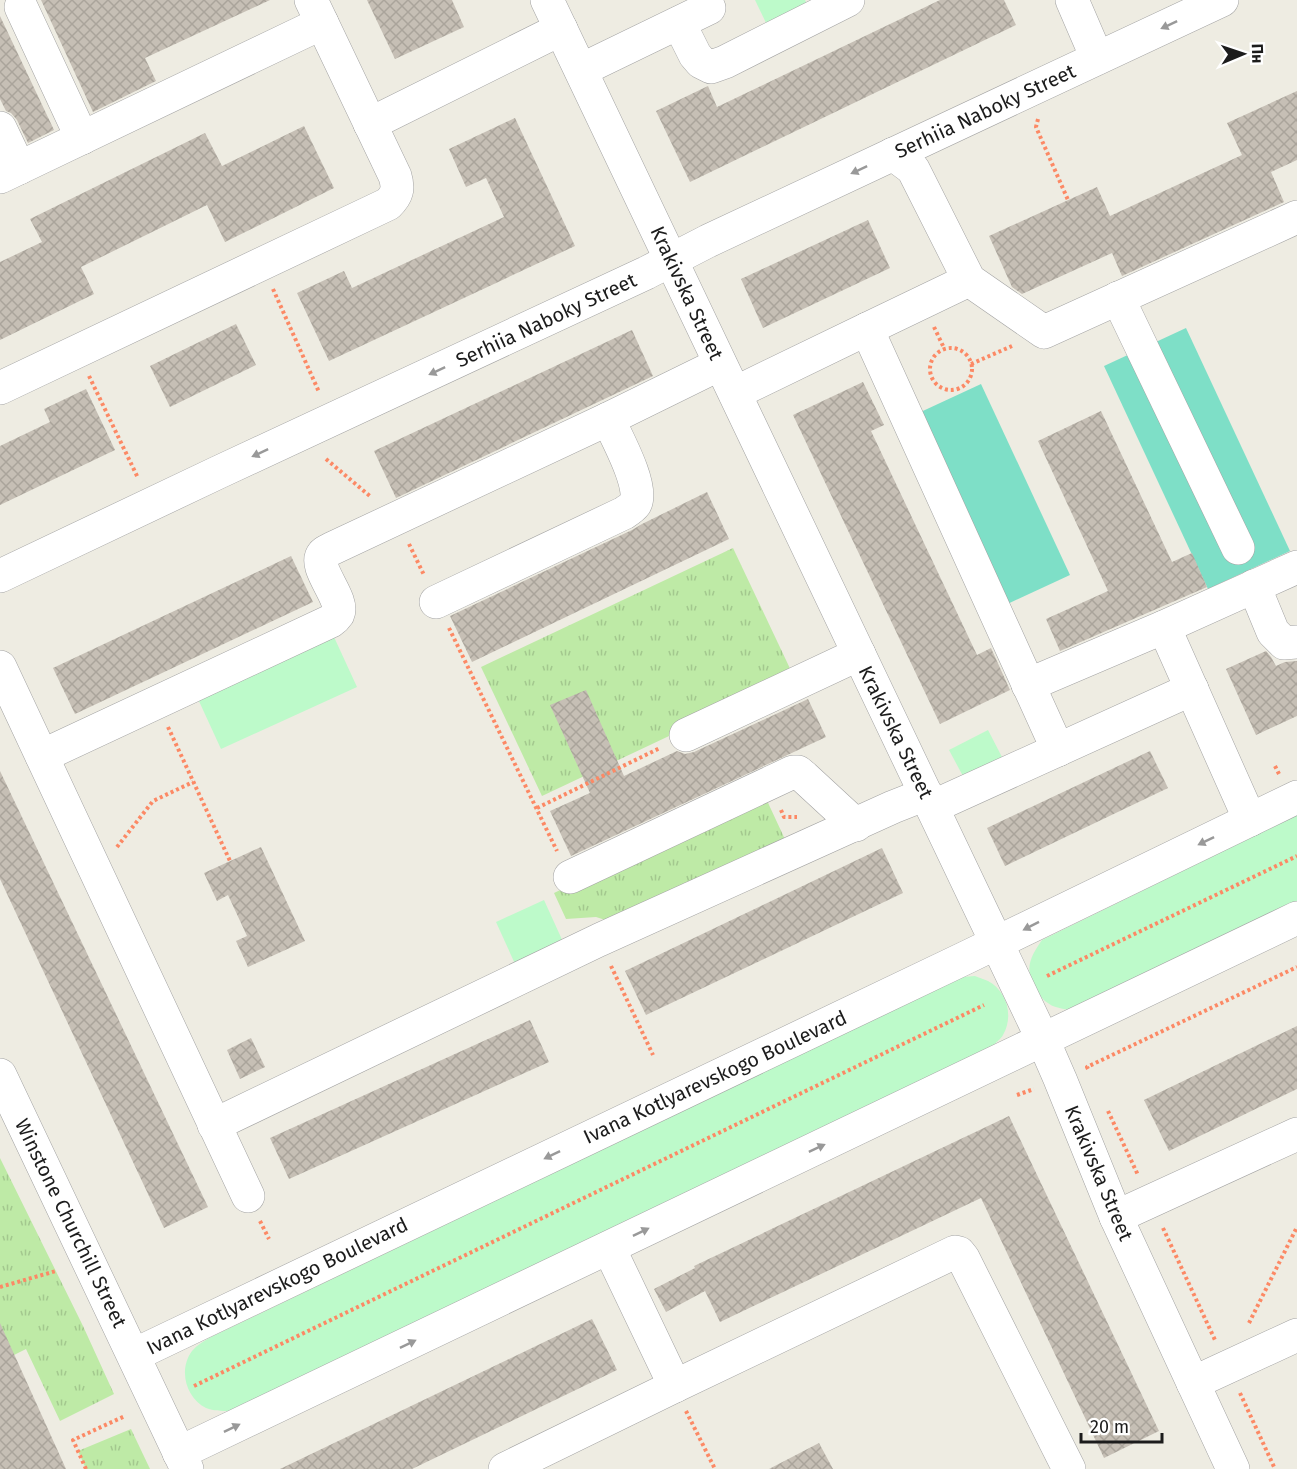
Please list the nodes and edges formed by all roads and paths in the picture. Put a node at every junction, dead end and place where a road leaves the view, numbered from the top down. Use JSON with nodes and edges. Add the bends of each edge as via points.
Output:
{"nodes":[{"id":1,"x":547,"y":0,"type":"edge"},
{"id":2,"x":705,"y":0,"type":"edge"},
{"id":3,"x":848,"y":0,"type":"edge"},
{"id":4,"x":1072,"y":0,"type":"edge"},
{"id":5,"x":1222,"y":0,"type":"edge"},
{"id":6,"x":21,"y":7,"type":"dead end"},
{"id":7,"x":317,"y":12,"type":"edge"},
{"id":8,"x":679,"y":23,"type":"junction"},
{"id":9,"x":561,"y":29,"type":"junction"},
{"id":10,"x":1097,"y":58,"type":"junction"},
{"id":11,"x":580,"y":70,"type":"junction"},
{"id":12,"x":1039,"y":117,"type":"dead end"},
{"id":13,"x":370,"y":124,"type":"junction"},
{"id":14,"x":0,"y":128,"type":"edge"},
{"id":15,"x":82,"y":138,"type":"junction"},
{"id":16,"x":893,"y":154,"type":"junction"},
{"id":17,"x":10,"y":172,"type":"edge"},
{"id":18,"x":1068,"y":200,"type":"dead end"},
{"id":19,"x":1297,"y":217,"type":"edge"},
{"id":20,"x":671,"y":260,"type":"junction"},
{"id":21,"x":262,"y":264,"type":"junction"},
{"id":22,"x":969,"y":280,"type":"junction"},
{"id":23,"x":1118,"y":298,"type":"junction"},
{"id":24,"x":867,"y":329,"type":"junction"},
{"id":25,"x":1044,"y":332,"type":"junction"},
{"id":26,"x":78,"y":352,"type":"junction"},
{"id":27,"x":720,"y":364,"type":"junction"},
{"id":28,"x":971,"y":364,"type":"junction"},
{"id":29,"x":0,"y":388,"type":"edge"},
{"id":30,"x":319,"y":392,"type":"dead end"},
{"id":31,"x":735,"y":393,"type":"junction"},
{"id":32,"x":608,"y":419,"type":"junction"},
{"id":33,"x":326,"y":459,"type":"dead end"},
{"id":34,"x":139,"y":478,"type":"dead end"},
{"id":35,"x":396,"y":519,"type":"junction"},
{"id":36,"x":1238,"y":548,"type":"dead end"},
{"id":37,"x":1297,"y":567,"type":"edge"},
{"id":38,"x":0,"y":576,"type":"edge"},
{"id":39,"x":1254,"y":586,"type":"junction"},
{"id":40,"x":436,"y":602,"type":"junction"},
{"id":41,"x":1164,"y":627,"type":"junction"},
{"id":42,"x":1297,"y":642,"type":"edge"},
{"id":43,"x":859,"y":654,"type":"junction"},
{"id":44,"x":0,"y":667,"type":"edge"},
{"id":45,"x":1028,"y":685,"type":"junction"},
{"id":46,"x":1192,"y":689,"type":"junction"},
{"id":47,"x":157,"y":702,"type":"junction"},
{"id":48,"x":686,"y":735,"type":"joint"},
{"id":49,"x":1058,"y":750,"type":"junction"},
{"id":50,"x":42,"y":756,"type":"junction"},
{"id":51,"x":194,"y":782,"type":"junction"},
{"id":52,"x":1297,"y":797,"type":"edge"},
{"id":53,"x":929,"y":801,"type":"junction"},
{"id":54,"x":537,"y":808,"type":"junction"},
{"id":55,"x":1250,"y":820,"type":"junction"},
{"id":56,"x":856,"y":825,"type":"junction"},
{"id":57,"x":1297,"y":856,"type":"edge"},
{"id":58,"x":230,"y":861,"type":"dead end"},
{"id":59,"x":97,"y":874,"type":"junction"},
{"id":60,"x":570,"y":877,"type":"joint"},
{"id":61,"x":1297,"y":918,"type":"edge"},
{"id":62,"x":997,"y":942,"type":"junction"},
{"id":63,"x":1047,"y":976,"type":"dead end"},
{"id":64,"x":984,"y":1005,"type":"dead end"},
{"id":65,"x":1043,"y":1040,"type":"junction"},
{"id":66,"x":2,"y":1086,"type":"edge"},
{"id":67,"x":214,"y":1125,"type":"junction"},
{"id":68,"x":1297,"y":1134,"type":"edge"},
{"id":69,"x":248,"y":1196,"type":"dead end"},
{"id":70,"x":1116,"y":1217,"type":"junction"},
{"id":71,"x":1297,"y":1227,"type":"edge"},
{"id":72,"x":609,"y":1248,"type":"junction"},
{"id":73,"x":56,"y":1271,"type":"dead end"},
{"id":74,"x":0,"y":1287,"type":"edge"},
{"id":75,"x":1249,"y":1324,"type":"dead end"},
{"id":76,"x":1297,"y":1335,"type":"edge"},
{"id":77,"x":134,"y":1355,"type":"junction"},
{"id":78,"x":1193,"y":1383,"type":"junction"},
{"id":79,"x":194,"y":1386,"type":"dead end"},
{"id":80,"x":675,"y":1386,"type":"junction"},
{"id":81,"x":125,"y":1416,"type":"dead end"},
{"id":82,"x":183,"y":1461,"type":"edge"},
{"id":83,"x":1227,"y":1467,"type":"edge"},
{"id":84,"x":86,"y":1469,"type":"edge"},
{"id":85,"x":505,"y":1469,"type":"edge"},
{"id":86,"x":715,"y":1469,"type":"edge"},
{"id":87,"x":1069,"y":1469,"type":"edge"}],
"edges":[{"from":1,"to":9,"type":"street","name":"Krakivska Street"},
{"from":2,"to":8,"type":"street","via":[[709,8]]},
{"from":3,"to":8,"type":"street","via":[[711,66],[695,55]]},
{"from":4,"to":10,"type":"street"},
{"from":5,"to":10,"type":"street","name":"Serhiia Naboky Street","one_way":true},
{"from":6,"to":15,"type":"street"},
{"from":7,"to":13,"type":"street"},
{"from":7,"to":15,"type":"street"},
{"from":8,"to":11,"type":"street"},
{"from":9,"to":11,"type":"street","name":"Krakivska Street"},
{"from":9,"to":13,"type":"street"},
{"from":10,"to":16,"type":"street","name":"Serhiia Naboky Street"},
{"from":11,"to":20,"type":"street","name":"Krakivska Street"},
{"from":12,"to":18,"type":"path","via":[[1036,127]]},
{"from":13,"to":21,"type":"street","via":[[395,176],[396,196],[388,204]]},
{"from":14,"to":17,"type":"street"},
{"from":15,"to":17,"type":"street"},
{"from":16,"to":20,"type":"street","name":"Serhiia Naboky Street","one_way":true},
{"from":16,"to":22,"type":"street","via":[[913,169]]},
{"from":19,"to":23,"type":"street"},
{"from":20,"to":27,"type":"street","name":"Krakivska Street"},
{"from":20,"to":38,"type":"street","name":"Serhiia Naboky Street","one_way":true},
{"from":21,"to":26,"type":"street"},
{"from":21,"to":30,"type":"path"},
{"from":22,"to":24,"type":"street"},
{"from":22,"to":25,"type":"street"},
{"from":23,"to":25,"type":"street"},
{"from":23,"to":36,"type":"street"},
{"from":24,"to":31,"type":"street"},
{"from":24,"to":45,"type":"street"},
{"from":25,"to":28,"type":"path"},
{"from":26,"to":29,"type":"street"},
{"from":26,"to":34,"type":"path"},
{"from":27,"to":31,"type":"street","name":"Krakivska Street"},
{"from":27,"to":32,"type":"street"},
{"from":28,"to":28,"type":"path","via":[[969,381],[957,390],[942,389],[929,371],[932,357],[944,348],[960,349]]},
{"from":31,"to":43,"type":"street","name":"Krakivska Street"},
{"from":32,"to":35,"type":"street"},
{"from":32,"to":40,"type":"street","via":[[636,479],[635,504],[624,513]]},
{"from":33,"to":35,"type":"path"},
{"from":35,"to":40,"type":"path"},
{"from":35,"to":47,"type":"street","via":[[323,554],[322,568],[339,609],[331,621]]},
{"from":37,"to":39,"type":"street"},
{"from":39,"to":41,"type":"street"},
{"from":39,"to":42,"type":"street","via":[[1273,632],[1284,643]]},
{"from":40,"to":54,"type":"path"},
{"from":41,"to":45,"type":"street"},
{"from":41,"to":46,"type":"street"},
{"from":43,"to":48,"type":"street"},
{"from":43,"to":53,"type":"street","name":"Krakivska Street"},
{"from":44,"to":50,"type":"street"},
{"from":45,"to":49,"type":"street"},
{"from":46,"to":49,"type":"street"},
{"from":46,"to":55,"type":"street"},
{"from":47,"to":50,"type":"street"},
{"from":47,"to":51,"type":"path"},
{"from":48,"to":54,"type":"path"},
{"from":49,"to":53,"type":"street"},
{"from":50,"to":59,"type":"street"},
{"from":51,"to":58,"type":"path"},
{"from":51,"to":59,"type":"path","via":[[153,801]]},
{"from":52,"to":55,"type":"street","name":"Ivana Kotlyarevskogo Boulevard"},
{"from":53,"to":56,"type":"street","via":[[893,807]]},
{"from":53,"to":62,"type":"street","name":"Krakivska Street"},
{"from":54,"to":60,"type":"path"},
{"from":55,"to":62,"type":"street","name":"Ivana Kotlyarevskogo Boulevard","one_way":true},
{"from":56,"to":60,"type":"street","via":[[804,777],[793,772]]},
{"from":56,"to":67,"type":"street","via":[[599,940]]},
{"from":57,"to":63,"type":"path"},
{"from":59,"to":67,"type":"street"},
{"from":61,"to":65,"type":"street"},
{"from":62,"to":65,"type":"street","name":"Krakivska Street"},
{"from":62,"to":77,"type":"street","name":"Ivana Kotlyarevskogo Boulevard","one_way":true},
{"from":64,"to":79,"type":"path"},
{"from":65,"to":70,"type":"street","name":"Krakivska Street"},
{"from":72,"to":65,"type":"street","one_way":true},
{"from":66,"to":77,"type":"street","name":"Winstone Churchill Street"},
{"from":67,"to":69,"type":"street"},
{"from":68,"to":70,"type":"street"},
{"from":70,"to":78,"type":"street","name":"Krakivska Street"},
{"from":71,"to":75,"type":"path"},
{"from":72,"to":80,"type":"street"},
{"from":82,"to":72,"type":"street","one_way":true},
{"from":73,"to":74,"type":"path"},
{"from":76,"to":78,"type":"street"},
{"from":77,"to":82,"type":"street","name":"Winstone Churchill Street"},
{"from":78,"to":83,"type":"street","name":"Krakivska Street"},
{"from":80,"to":85,"type":"street"},
{"from":80,"to":86,"type":"path"},
{"from":80,"to":87,"type":"street","via":[[950,1253],[959,1253]]},
{"from":81,"to":84,"type":"path","via":[[73,1440]]}]}
